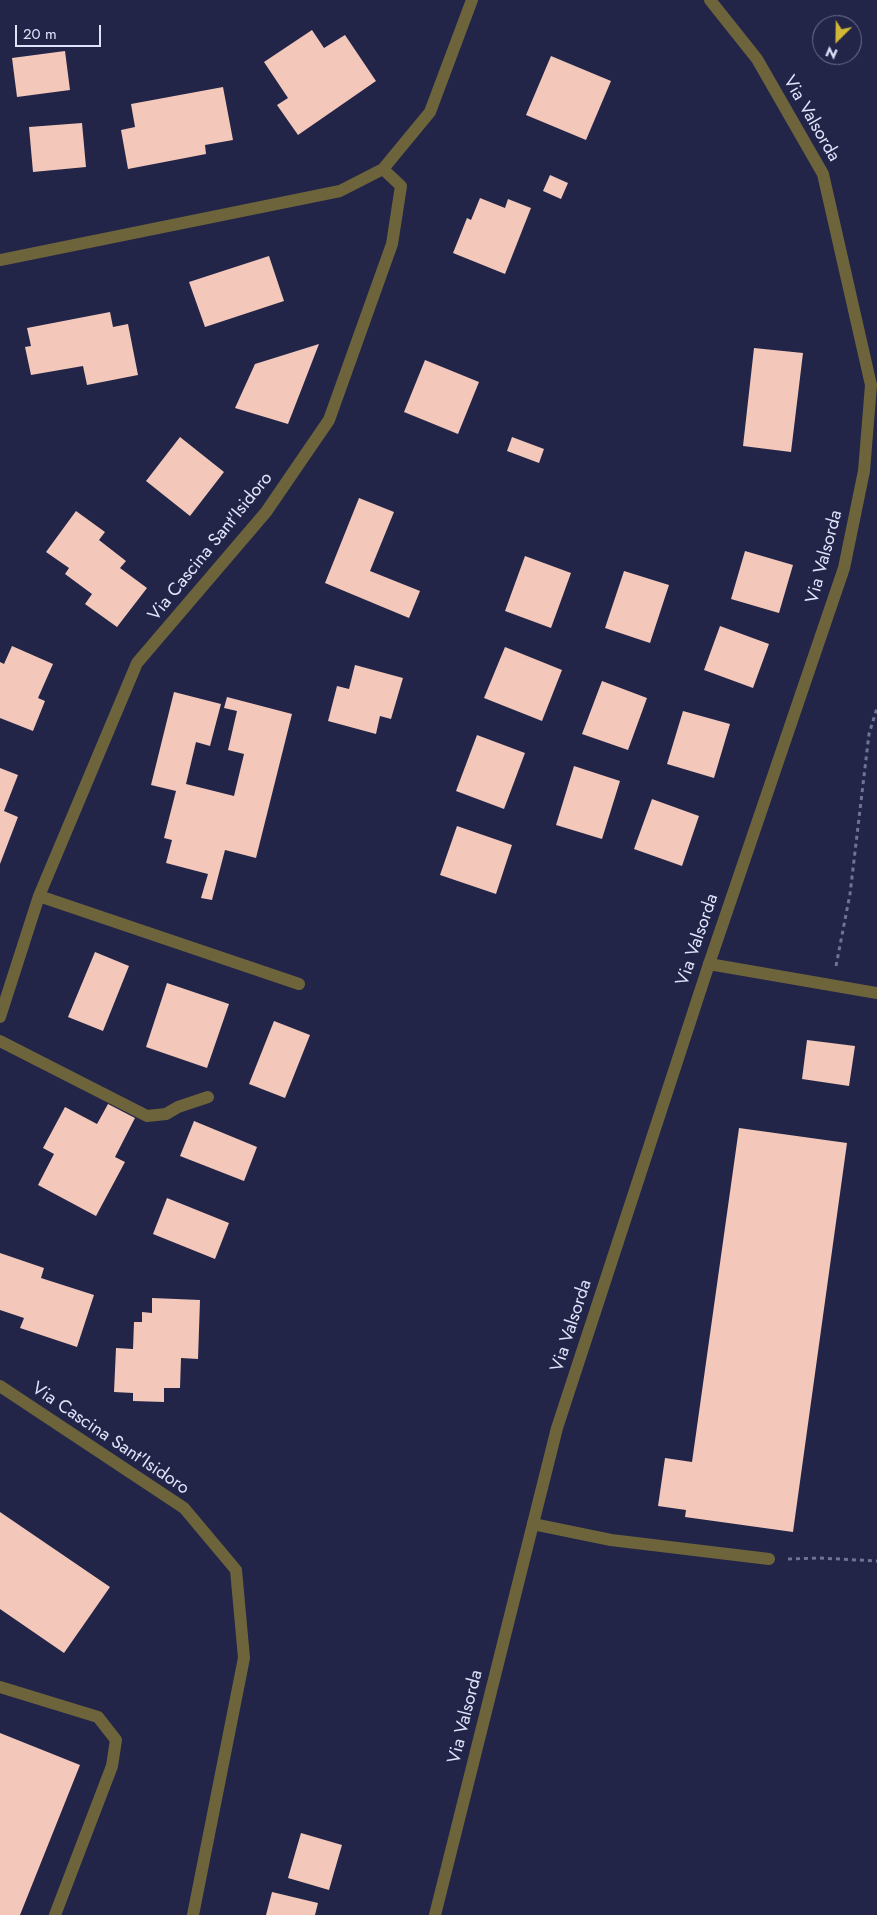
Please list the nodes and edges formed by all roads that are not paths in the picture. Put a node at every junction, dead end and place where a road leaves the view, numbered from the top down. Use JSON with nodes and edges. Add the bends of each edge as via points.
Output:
{"nodes":[{"id":1,"x":472,"y":0,"type":"edge"},
{"id":2,"x":710,"y":0,"type":"edge"},
{"id":3,"x":384,"y":168,"type":"junction"},
{"id":4,"x":0,"y":260,"type":"edge"},
{"id":5,"x":39,"y":896,"type":"junction"},
{"id":6,"x":709,"y":964,"type":"junction"},
{"id":7,"x":299,"y":984,"type":"dead end"},
{"id":8,"x":877,"y":993,"type":"edge"},
{"id":9,"x":0,"y":1017,"type":"edge"},
{"id":10,"x":0,"y":1041,"type":"edge"},
{"id":11,"x":208,"y":1097,"type":"dead end"},
{"id":12,"x":0,"y":1386,"type":"edge"},
{"id":13,"x":533,"y":1524,"type":"junction"},
{"id":14,"x":769,"y":1560,"type":"road end"},
{"id":15,"x":0,"y":1687,"type":"edge"},
{"id":16,"x":55,"y":1915,"type":"edge"},
{"id":17,"x":193,"y":1915,"type":"edge"},
{"id":18,"x":435,"y":1915,"type":"edge"}],
"edges":[{"from":1,"to":3,"type":"street","via":[[430,112]]},
{"from":2,"to":6,"type":"street","name":"Via Valsorda","via":[[756,58],[823,174],[870,385],[864,471],[844,568]]},
{"from":3,"to":4,"type":"street","via":[[340,191]]},
{"from":3,"to":5,"type":"street","name":"Via Cascina Sant'Isidoro","via":[[401,186],[392,244],[329,420],[266,512],[137,663]]},
{"from":5,"to":7,"type":"street"},
{"from":5,"to":9,"type":"street","name":"Via Cascina Sant'Isidoro"},
{"from":6,"to":8,"type":"street"},
{"from":6,"to":13,"type":"street","name":"Via Valsorda","via":[[558,1428]]},
{"from":10,"to":11,"type":"street","via":[[147,1116],[166,1114]]},
{"from":12,"to":17,"type":"street","name":"Via Cascina Sant'Isidoro","via":[[184,1508],[236,1570],[244,1658]]},
{"from":13,"to":14,"type":"street","via":[[611,1540]]},
{"from":13,"to":18,"type":"street","name":"Via Valsorda"},
{"from":15,"to":16,"type":"street","via":[[98,1717],[116,1740],[112,1766]]}]}
